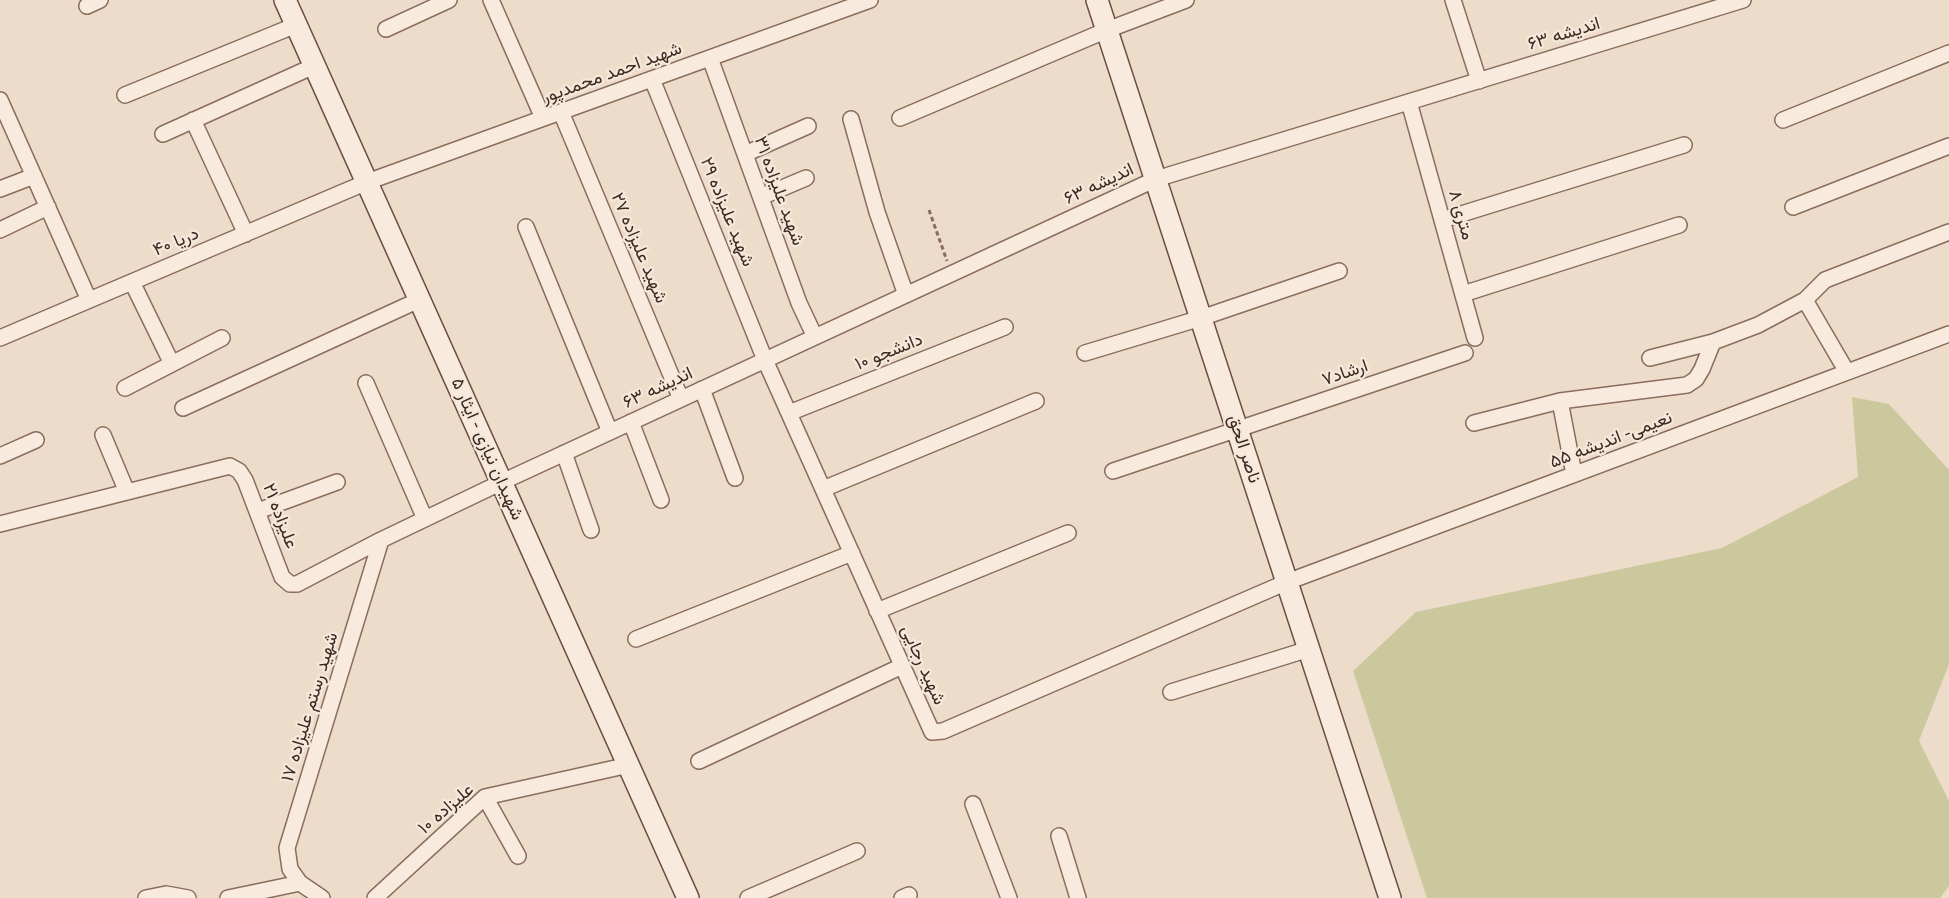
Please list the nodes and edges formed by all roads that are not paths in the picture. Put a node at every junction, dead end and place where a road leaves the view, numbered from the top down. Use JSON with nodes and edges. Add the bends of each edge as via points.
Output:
{"nodes":[{"id":1,"x":285,"y":0,"type":"edge"},
{"id":2,"x":449,"y":0,"type":"edge"},
{"id":3,"x":491,"y":0,"type":"edge"},
{"id":4,"x":870,"y":0,"type":"edge"},
{"id":5,"x":1097,"y":0,"type":"edge"},
{"id":6,"x":1186,"y":0,"type":"edge"},
{"id":7,"x":1453,"y":0,"type":"edge"},
{"id":8,"x":1743,"y":0,"type":"edge"},
{"id":9,"x":296,"y":25,"type":"junction"},
{"id":10,"x":386,"y":29,"type":"dead end"},
{"id":11,"x":1107,"y":30,"type":"junction"},
{"id":12,"x":1949,"y":53,"type":"edge"},
{"id":13,"x":710,"y":58,"type":"junction"},
{"id":14,"x":314,"y":66,"type":"junction"},
{"id":15,"x":652,"y":79,"type":"junction"},
{"id":16,"x":1479,"y":81,"type":"junction"},
{"id":17,"x":125,"y":95,"type":"dead end"},
{"id":18,"x":1409,"y":102,"type":"junction"},
{"id":19,"x":1,"y":105,"type":"edge"},
{"id":20,"x":561,"y":112,"type":"junction"},
{"id":21,"x":543,"y":118,"type":"junction"},
{"id":22,"x":900,"y":118,"type":"dead end"},
{"id":23,"x":851,"y":119,"type":"dead end"},
{"id":24,"x":193,"y":120,"type":"junction"},
{"id":25,"x":1783,"y":120,"type":"dead end"},
{"id":26,"x":808,"y":126,"type":"dead end"},
{"id":27,"x":163,"y":134,"type":"dead end"},
{"id":28,"x":1683,"y":146,"type":"dead end"},
{"id":29,"x":1949,"y":146,"type":"edge"},
{"id":30,"x":745,"y":154,"type":"junction"},
{"id":31,"x":34,"y":176,"type":"junction"},
{"id":32,"x":806,"y":178,"type":"dead end"},
{"id":33,"x":1156,"y":180,"type":"junction"},
{"id":34,"x":366,"y":182,"type":"junction"},
{"id":35,"x":0,"y":189,"type":"edge"},
{"id":36,"x":760,"y":197,"type":"junction"},
{"id":37,"x":48,"y":207,"type":"junction"},
{"id":38,"x":1793,"y":207,"type":"dead end"},
{"id":39,"x":1442,"y":220,"type":"junction"},
{"id":40,"x":1679,"y":225,"type":"dead end"},
{"id":41,"x":526,"y":227,"type":"dead end"},
{"id":42,"x":0,"y":230,"type":"edge"},
{"id":43,"x":1949,"y":232,"type":"edge"},
{"id":44,"x":246,"y":234,"type":"junction"},
{"id":45,"x":1339,"y":271,"type":"dead end"},
{"id":46,"x":132,"y":282,"type":"junction"},
{"id":47,"x":1463,"y":294,"type":"junction"},
{"id":48,"x":906,"y":295,"type":"junction"},
{"id":49,"x":90,"y":300,"type":"junction"},
{"id":50,"x":420,"y":300,"type":"junction"},
{"id":51,"x":1805,"y":300,"type":"junction"},
{"id":52,"x":1201,"y":318,"type":"junction"},
{"id":53,"x":1005,"y":327,"type":"dead end"},
{"id":54,"x":1949,"y":334,"type":"edge"},
{"id":55,"x":815,"y":337,"type":"junction"},
{"id":56,"x":0,"y":338,"type":"edge"},
{"id":57,"x":1475,"y":338,"type":"dead end"},
{"id":58,"x":222,"y":339,"type":"dead end"},
{"id":59,"x":1713,"y":342,"type":"junction"},
{"id":60,"x":1085,"y":353,"type":"dead end"},
{"id":61,"x":1465,"y":353,"type":"dead end"},
{"id":62,"x":1650,"y":358,"type":"dead end"},
{"id":63,"x":765,"y":360,"type":"junction"},
{"id":64,"x":172,"y":364,"type":"junction"},
{"id":65,"x":1847,"y":372,"type":"junction"},
{"id":66,"x":366,"y":383,"type":"dead end"},
{"id":67,"x":125,"y":388,"type":"dead end"},
{"id":68,"x":702,"y":389,"type":"junction"},
{"id":69,"x":681,"y":399,"type":"junction"},
{"id":70,"x":1036,"y":401,"type":"dead end"},
{"id":71,"x":1560,"y":401,"type":"junction"},
{"id":72,"x":183,"y":408,"type":"dead end"},
{"id":73,"x":789,"y":413,"type":"junction"},
{"id":74,"x":631,"y":422,"type":"junction"},
{"id":75,"x":1474,"y":423,"type":"dead end"},
{"id":76,"x":1237,"y":430,"type":"junction"},
{"id":77,"x":610,"y":432,"type":"junction"},
{"id":78,"x":102,"y":435,"type":"dead end"},
{"id":79,"x":36,"y":440,"type":"dead end"},
{"id":80,"x":564,"y":453,"type":"junction"},
{"id":81,"x":0,"y":456,"type":"edge"},
{"id":82,"x":1113,"y":471,"type":"dead end"},
{"id":83,"x":1575,"y":474,"type":"junction"},
{"id":84,"x":735,"y":478,"type":"dead end"},
{"id":85,"x":337,"y":482,"type":"dead end"},
{"id":86,"x":502,"y":482,"type":"junction"},
{"id":87,"x":823,"y":489,"type":"junction"},
{"id":88,"x":127,"y":492,"type":"junction"},
{"id":89,"x":661,"y":500,"type":"dead end"},
{"id":90,"x":258,"y":510,"type":"junction"},
{"id":91,"x":425,"y":519,"type":"junction"},
{"id":92,"x":0,"y":524,"type":"edge"},
{"id":93,"x":591,"y":530,"type":"dead end"},
{"id":94,"x":1068,"y":533,"type":"dead end"},
{"id":95,"x":381,"y":540,"type":"junction"},
{"id":96,"x":852,"y":554,"type":"junction"},
{"id":97,"x":1287,"y":582,"type":"junction"},
{"id":98,"x":878,"y":610,"type":"junction"},
{"id":99,"x":636,"y":639,"type":"dead end"},
{"id":100,"x":1309,"y":649,"type":"junction"},
{"id":101,"x":902,"y":666,"type":"junction"},
{"id":102,"x":1171,"y":693,"type":"dead end"},
{"id":103,"x":699,"y":760,"type":"dead end"},
{"id":104,"x":629,"y":765,"type":"junction"},
{"id":105,"x":485,"y":797,"type":"junction"},
{"id":106,"x":973,"y":804,"type":"dead end"},
{"id":107,"x":1059,"y":836,"type":"dead end"},
{"id":108,"x":856,"y":851,"type":"dead end"},
{"id":109,"x":518,"y":856,"type":"dead end"},
{"id":110,"x":300,"y":883,"type":"junction"},
{"id":111,"x":146,"y":898,"type":"edge"},
{"id":112,"x":188,"y":898,"type":"edge"},
{"id":113,"x":228,"y":898,"type":"edge"},
{"id":114,"x":322,"y":898,"type":"edge"},
{"id":115,"x":375,"y":898,"type":"edge"},
{"id":116,"x":688,"y":898,"type":"edge"},
{"id":117,"x":748,"y":898,"type":"edge"},
{"id":118,"x":1009,"y":898,"type":"edge"},
{"id":119,"x":1078,"y":898,"type":"edge"},
{"id":120,"x":1390,"y":898,"type":"edge"}],
"edges":[{"from":1,"to":9,"type":"street","name":"شهیدان نیازی - ایثار ۵"},
{"from":2,"to":10,"type":"street"},
{"from":3,"to":21,"type":"street"},
{"from":4,"to":13,"type":"street","name":"شهید احمد محمدپور"},
{"from":5,"to":11,"type":"street","name":"ناصر الحق"},
{"from":6,"to":11,"type":"street"},
{"from":7,"to":16,"type":"street"},
{"from":8,"to":16,"type":"street","name":"اندیشه ۶۳"},
{"from":9,"to":14,"type":"street","name":"شهیدان نیازی - ایثار ۵"},
{"from":9,"to":17,"type":"street"},
{"from":11,"to":22,"type":"street"},
{"from":11,"to":33,"type":"street","name":"ناصر الحق"},
{"from":12,"to":25,"type":"street"},
{"from":13,"to":15,"type":"street","name":"شهید احمد محمدپور"},
{"from":13,"to":30,"type":"street","name":"شهید علیزاده ۳۱"},
{"from":14,"to":24,"type":"street"},
{"from":14,"to":34,"type":"street","name":"شهیدان نیازی - ایثار ۵"},
{"from":15,"to":20,"type":"street","name":"شهید احمد محمدپور"},
{"from":15,"to":63,"type":"street","name":"شهید علیزاده ۲۹"},
{"from":16,"to":18,"type":"street","name":"اندیشه ۶۳"},
{"from":18,"to":33,"type":"street","name":"اندیشه ۶۳"},
{"from":18,"to":39,"type":"street","name":"۸ متری"},
{"from":19,"to":31,"type":"street"},
{"from":20,"to":21,"type":"street","name":"شهید احمد محمدپور"},
{"from":20,"to":69,"type":"street","name":"شهید علیزاده ۲۷"},
{"from":21,"to":34,"type":"street","name":"شهید احمد محمدپور"},
{"from":23,"to":48,"type":"street"},
{"from":24,"to":27,"type":"street"},
{"from":24,"to":44,"type":"street"},
{"from":26,"to":30,"type":"street"},
{"from":28,"to":39,"type":"street"},
{"from":29,"to":38,"type":"street"},
{"from":30,"to":36,"type":"street","name":"شهید علیزاده ۳۱"},
{"from":31,"to":35,"type":"street"},
{"from":31,"to":37,"type":"street"},
{"from":32,"to":36,"type":"street"},
{"from":33,"to":48,"type":"street","name":"اندیشه ۶۳"},
{"from":33,"to":52,"type":"street","name":"ناصر الحق"},
{"from":34,"to":44,"type":"street","name":"دریا ۴۰"},
{"from":34,"to":50,"type":"street","name":"شهیدان نیازی - ایثار ۵"},
{"from":36,"to":55,"type":"street","name":"شهید علیزاده ۳۱"},
{"from":37,"to":42,"type":"street"},
{"from":37,"to":49,"type":"street"},
{"from":39,"to":47,"type":"street","name":"۸ متری"},
{"from":40,"to":47,"type":"street"},
{"from":41,"to":77,"type":"street"},
{"from":43,"to":51,"type":"street","via":[[1826,280]]},
{"from":44,"to":46,"type":"street","name":"دریا ۴۰"},
{"from":45,"to":52,"type":"street"},
{"from":46,"to":49,"type":"street","name":"دریا ۴۰"},
{"from":46,"to":64,"type":"street"},
{"from":47,"to":57,"type":"street","name":"۸ متری"},
{"from":48,"to":55,"type":"street","name":"اندیشه ۶۳"},
{"from":49,"to":56,"type":"street","name":"دریا ۴۰"},
{"from":50,"to":72,"type":"street"},
{"from":50,"to":86,"type":"street","name":"شهیدان نیازی - ایثار ۵"},
{"from":51,"to":59,"type":"street","via":[[1758,325]]},
{"from":51,"to":65,"type":"street"},
{"from":52,"to":60,"type":"street"},
{"from":52,"to":76,"type":"street","name":"ناصر الحق"},
{"from":53,"to":73,"type":"street","name":"دانشجو ۱۰"},
{"from":54,"to":65,"type":"street","name":"نعیمی- اندیشه ۵۵"},
{"from":55,"to":63,"type":"street","name":"اندیشه ۶۳"},
{"from":58,"to":64,"type":"street"},
{"from":59,"to":62,"type":"street"},
{"from":59,"to":71,"type":"street","via":[[1696,379],[1687,385]]},
{"from":61,"to":76,"type":"street","name":"ارشاد۷"},
{"from":63,"to":68,"type":"street","name":"اندیشه ۶۳"},
{"from":63,"to":73,"type":"street","name":"شهید رجایی"},
{"from":64,"to":67,"type":"street"},
{"from":65,"to":83,"type":"street","name":"نعیمی- اندیشه ۵۵"},
{"from":66,"to":91,"type":"street"},
{"from":68,"to":69,"type":"street","name":"اندیشه ۶۳"},
{"from":68,"to":84,"type":"street"},
{"from":69,"to":74,"type":"street","name":"اندیشه ۶۳"},
{"from":70,"to":87,"type":"street"},
{"from":71,"to":75,"type":"street"},
{"from":71,"to":83,"type":"street"},
{"from":73,"to":87,"type":"street","name":"شهید رجایی"},
{"from":74,"to":77,"type":"street","name":"اندیشه ۶۳"},
{"from":74,"to":89,"type":"street"},
{"from":76,"to":82,"type":"street","name":"ارشاد۷"},
{"from":76,"to":97,"type":"street","name":"ناصر الحق"},
{"from":77,"to":80,"type":"street","name":"اندیشه ۶۳"},
{"from":78,"to":88,"type":"street"},
{"from":79,"to":81,"type":"street"},
{"from":80,"to":86,"type":"street","name":"اندیشه ۶۳"},
{"from":80,"to":93,"type":"street"},
{"from":83,"to":97,"type":"street","name":"نعیمی- اندیشه ۵۵"},
{"from":85,"to":90,"type":"street"},
{"from":86,"to":91,"type":"street","name":"علیزاده ۲۱"},
{"from":86,"to":104,"type":"street","name":"شهیدان نیازی - ایثار ۵"},
{"from":87,"to":96,"type":"street","name":"شهید رجایی"},
{"from":88,"to":90,"type":"street","name":"علیزاده ۲۱","via":[[230,466],[242,474]]},
{"from":88,"to":92,"type":"street","name":"علیزاده ۲۱"},
{"from":90,"to":95,"type":"street","name":"علیزاده ۲۱","via":[[282,577],[290,584],[297,584]]},
{"from":91,"to":95,"type":"street","name":"علیزاده ۲۱"},
{"from":94,"to":98,"type":"street"},
{"from":95,"to":110,"type":"street","name":"۱۷ شهید رستم علیزاده","via":[[287,848],[290,869]]},
{"from":96,"to":98,"type":"street","name":"شهید رجایی"},
{"from":96,"to":99,"type":"street"},
{"from":97,"to":100,"type":"street","name":"ناصر الحق"},
{"from":97,"to":101,"type":"street","name":"شهید رجایی","via":[[943,731],[932,732]]},
{"from":98,"to":101,"type":"street","name":"شهید رجایی"},
{"from":100,"to":102,"type":"street"},
{"from":100,"to":120,"type":"street","name":"ناصر الحق"},
{"from":101,"to":103,"type":"street"},
{"from":104,"to":105,"type":"street","name":"علیزاده ۱۰"},
{"from":104,"to":116,"type":"street","name":"شهیدان نیازی - ایثار ۵"},
{"from":105,"to":109,"type":"street"},
{"from":105,"to":115,"type":"street","name":"علیزاده ۱۰"},
{"from":106,"to":118,"type":"street"},
{"from":107,"to":119,"type":"street"},
{"from":108,"to":117,"type":"street"},
{"from":110,"to":113,"type":"street"},
{"from":110,"to":114,"type":"street"},
{"from":111,"to":112,"type":"street","via":[[166,894]]}]}
